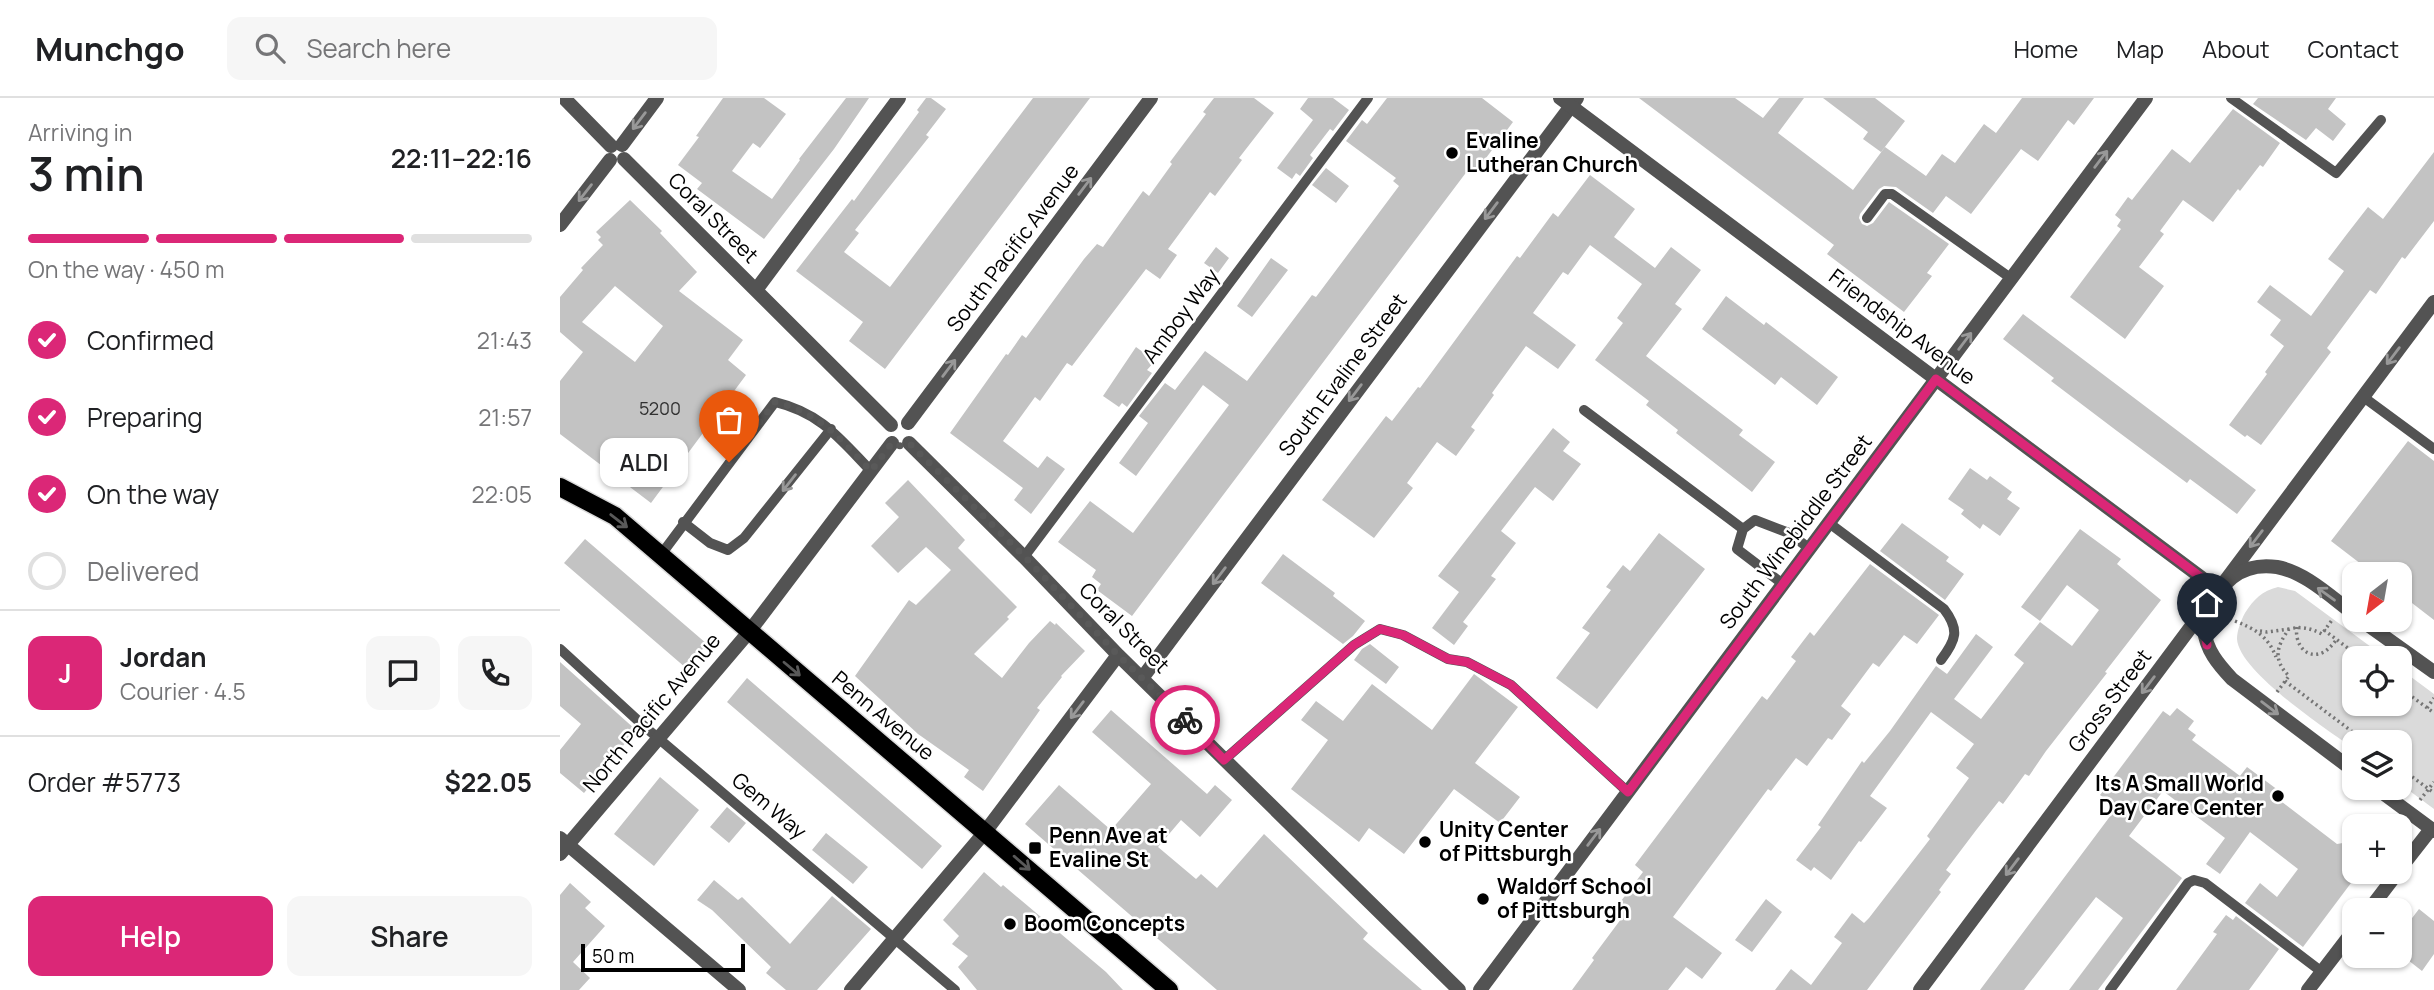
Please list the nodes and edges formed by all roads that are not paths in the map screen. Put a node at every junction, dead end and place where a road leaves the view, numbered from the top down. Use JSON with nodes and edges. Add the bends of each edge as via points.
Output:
{"nodes":[{"id":1,"x":564,"y":98,"type":"edge"},
{"id":2,"x":657,"y":98,"type":"edge"},
{"id":3,"x":899,"y":98,"type":"edge"},
{"id":4,"x":1152,"y":98,"type":"edge"},
{"id":5,"x":1368,"y":98,"type":"edge"},
{"id":6,"x":2146,"y":98,"type":"edge"},
{"id":7,"x":2231,"y":98,"type":"edge"},
{"id":8,"x":1569,"y":101,"type":"edge"},
{"id":9,"x":2381,"y":120,"type":"dead end"},
{"id":10,"x":617,"y":153,"type":"junction"},
{"id":11,"x":1867,"y":218,"type":"dead end"},
{"id":12,"x":560,"y":225,"type":"edge"},
{"id":13,"x":2012,"y":279,"type":"junction"},
{"id":14,"x":756,"y":290,"type":"junction"},
{"id":15,"x":2434,"y":302,"type":"edge"},
{"id":16,"x":1936,"y":379,"type":"junction"},
{"id":17,"x":2362,"y":396,"type":"junction"},
{"id":18,"x":1584,"y":410,"type":"dead end"},
{"id":19,"x":908,"y":423,"type":"junction"},
{"id":20,"x":891,"y":425,"type":"junction"},
{"id":21,"x":831,"y":429,"type":"junction"},
{"id":22,"x":892,"y":443,"type":"junction"},
{"id":23,"x":909,"y":443,"type":"junction"},
{"id":24,"x":2434,"y":449,"type":"edge"},
{"id":25,"x":871,"y":471,"type":"junction"},
{"id":26,"x":560,"y":487,"type":"edge"},
{"id":27,"x":683,"y":522,"type":"junction"},
{"id":28,"x":1829,"y":523,"type":"junction"},
{"id":29,"x":1743,"y":528,"type":"junction"},
{"id":30,"x":1810,"y":549,"type":"junction"},
{"id":31,"x":660,"y":556,"type":"junction"},
{"id":32,"x":1024,"y":556,"type":"junction"},
{"id":33,"x":1783,"y":584,"type":"junction"},
{"id":34,"x":2218,"y":590,"type":"junction"},
{"id":35,"x":2342,"y":605,"type":"edge"},
{"id":36,"x":749,"y":632,"type":"junction"},
{"id":37,"x":2378,"y":632,"type":"edge"},
{"id":38,"x":560,"y":649,"type":"edge"},
{"id":39,"x":1118,"y":655,"type":"junction"},
{"id":40,"x":1941,"y":660,"type":"dead end"},
{"id":41,"x":2434,"y":672,"type":"edge"},
{"id":42,"x":1143,"y":677,"type":"junction"},
{"id":43,"x":659,"y":739,"type":"junction"},
{"id":44,"x":1224,"y":760,"type":"junction"},
{"id":45,"x":2342,"y":762,"type":"edge"},
{"id":46,"x":1628,"y":792,"type":"junction"},
{"id":47,"x":2392,"y":800,"type":"edge"},
{"id":48,"x":2432,"y":830,"type":"edge"},
{"id":49,"x":985,"y":832,"type":"junction"},
{"id":50,"x":562,"y":846,"type":"edge"},
{"id":51,"x":2412,"y":855,"type":"edge"},
{"id":52,"x":2389,"y":884,"type":"edge"},
{"id":53,"x":2378,"y":898,"type":"edge"},
{"id":54,"x":895,"y":939,"type":"junction"},
{"id":55,"x":2342,"y":946,"type":"edge"},
{"id":56,"x":2322,"y":972,"type":"junction"},
{"id":57,"x":739,"y":990,"type":"edge"},
{"id":58,"x":851,"y":990,"type":"edge"},
{"id":59,"x":955,"y":990,"type":"edge"},
{"id":60,"x":1169,"y":990,"type":"edge"},
{"id":61,"x":1459,"y":990,"type":"edge"},
{"id":62,"x":1480,"y":990,"type":"edge"},
{"id":63,"x":1920,"y":990,"type":"edge"},
{"id":64,"x":2110,"y":990,"type":"edge"},
{"id":65,"x":2308,"y":990,"type":"edge"}],
"edges":[{"from":1,"to":10,"type":"street","name":"Coral Street"},
{"from":2,"to":10,"type":"street","one_way":true},
{"from":3,"to":14,"type":"street"},
{"from":19,"to":4,"type":"street","name":"South Pacific Avenue","one_way":true},
{"from":5,"to":32,"type":"lane","name":"Amboy Way"},
{"from":13,"to":6,"type":"street","name":"South Winebiddle Street","one_way":true},
{"from":7,"to":9,"type":"lane","via":[[2336,173]]},
{"from":8,"to":16,"type":"street","name":"Friendship Avenue"},
{"from":8,"to":42,"type":"street","name":"South Evaline Street","one_way":true},
{"from":10,"to":12,"type":"street","one_way":true},
{"from":10,"to":14,"type":"street","name":"Coral Street"},
{"from":11,"to":13,"type":"lane","via":[[1885,194],[1892,194]]},
{"from":16,"to":13,"type":"street","name":"South Winebiddle Street","one_way":true},
{"from":14,"to":20,"type":"street","name":"Coral Street"},
{"from":15,"to":17,"type":"street","name":"Gross Street","one_way":true},
{"from":16,"to":28,"type":"street","name":"South Winebiddle Street"},
{"from":16,"to":34,"type":"street","name":"Friendship Avenue"},
{"from":17,"to":24,"type":"lane"},
{"from":17,"to":34,"type":"street","name":"Gross Street","one_way":true},
{"from":18,"to":29,"type":"lane"},
{"from":19,"to":20,"type":"street"},
{"from":19,"to":23,"type":"street","via":[[912,430]]},
{"from":20,"to":22,"type":"street","via":[[887,432]]},
{"from":21,"to":25,"type":"lane"},
{"from":21,"to":27,"type":"lane","one_way":true,"via":[[744,538],[728,550],[710,544]]},
{"from":21,"to":27,"type":"lane","via":[[799,408],[775,402]]},
{"from":22,"to":23,"type":"street"},
{"from":22,"to":25,"type":"street"},
{"from":23,"to":32,"type":"street","name":"Coral Street"},
{"from":25,"to":36,"type":"street"},
{"from":26,"to":31,"type":"main road","name":"Penn Avenue","one_way":true,"via":[[615,516]]},
{"from":27,"to":31,"type":"lane"},
{"from":28,"to":30,"type":"street","name":"South Winebiddle Street"},
{"from":28,"to":40,"type":"lane","via":[[1944,608],[1955,631],[1953,644]]},
{"from":29,"to":30,"type":"lane","via":[[1755,520],[1789,533]]},
{"from":29,"to":33,"type":"lane","via":[[1737,549]]},
{"from":30,"to":33,"type":"street","name":"South Winebiddle Street"},
{"from":31,"to":36,"type":"main road","name":"Penn Avenue"},
{"from":32,"to":39,"type":"street","name":"Coral Street"},
{"from":33,"to":46,"type":"street","name":"South Winebiddle Street"},
{"from":35,"to":34,"type":"street","one_way":true,"via":[[2298,574],[2277,567],[2243,570]]},
{"from":34,"to":45,"type":"street","one_way":true,"via":[[2204,625],[2207,645],[2218,664]]},
{"from":34,"to":63,"type":"street","name":"Gross Street","one_way":true},
{"from":36,"to":43,"type":"street","name":"North Pacific Avenue"},
{"from":36,"to":49,"type":"main road","name":"Penn Avenue","one_way":true},
{"from":37,"to":41,"type":"street"},
{"from":38,"to":43,"type":"lane","name":"Gem Way"},
{"from":39,"to":42,"type":"street","name":"Coral Street"},
{"from":39,"to":49,"type":"street","one_way":true},
{"from":42,"to":44,"type":"street","name":"Coral Street"},
{"from":43,"to":50,"type":"street","name":"North Pacific Avenue"},
{"from":43,"to":54,"type":"lane","name":"Gem Way"},
{"from":44,"to":46,"type":"lane","via":[[1354,645],[1380,629],[1403,635],[1448,659],[1467,662],[1511,685]]},
{"from":44,"to":61,"type":"street","name":"Coral Street"},
{"from":62,"to":46,"type":"street","name":"South Winebiddle Street","one_way":true},
{"from":47,"to":48,"type":"street"},
{"from":48,"to":51,"type":"street"},
{"from":49,"to":54,"type":"street"},
{"from":49,"to":60,"type":"main road","name":"Penn Avenue","one_way":true},
{"from":50,"to":57,"type":"street"},
{"from":52,"to":53,"type":"street"},
{"from":54,"to":58,"type":"street"},
{"from":54,"to":59,"type":"lane","name":"Gem Way"},
{"from":55,"to":56,"type":"street"},
{"from":56,"to":64,"type":"lane","via":[[2205,883],[2194,880]]},
{"from":56,"to":65,"type":"street"}]}
